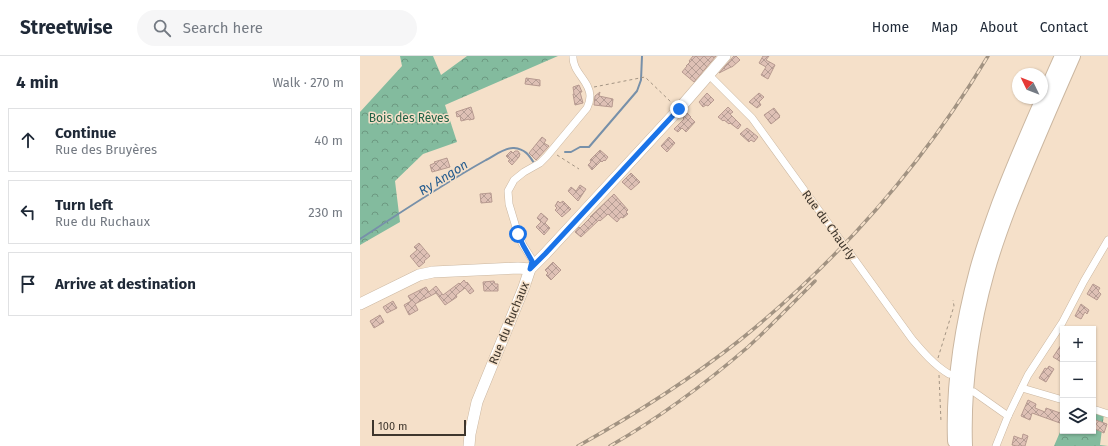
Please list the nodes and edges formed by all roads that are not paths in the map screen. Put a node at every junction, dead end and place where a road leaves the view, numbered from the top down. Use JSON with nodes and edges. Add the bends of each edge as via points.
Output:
{"nodes":[{"id":1,"x":573,"y":56,"type":"edge"},
{"id":2,"x":725,"y":56,"type":"edge"},
{"id":3,"x":1062,"y":56,"type":"edge"},
{"id":4,"x":1073,"y":56,"type":"edge"},
{"id":5,"x":709,"y":75,"type":"junction"},
{"id":6,"x":1108,"y":240,"type":"edge"},
{"id":7,"x":530,"y":269,"type":"junction"},
{"id":8,"x":360,"y":304,"type":"edge"},
{"id":9,"x":949,"y":374,"type":"dead end"},
{"id":10,"x":1022,"y":388,"type":"junction"},
{"id":11,"x":974,"y":392,"type":"dead end"},
{"id":12,"x":1060,"y":399,"type":"edge"},
{"id":13,"x":1096,"y":410,"type":"edge"},
{"id":14,"x":1108,"y":414,"type":"edge"},
{"id":15,"x":1008,"y":416,"type":"junction"},
{"id":16,"x":469,"y":446,"type":"edge"},
{"id":17,"x":955,"y":446,"type":"edge"},
{"id":18,"x":964,"y":446,"type":"edge"},
{"id":19,"x":996,"y":446,"type":"edge"}],
"edges":[{"from":1,"to":7,"type":"street","via":[[573,63],[588,88],[588,108],[552,151],[540,163],[514,180],[508,191],[518,234],[532,261]]},
{"from":2,"to":5,"type":"street","name":"Rue du Ruchaux"},
{"from":3,"to":17,"type":"highway","via":[[1010,175],[977,269],[959,357],[954,422]]},
{"from":4,"to":18,"type":"highway","via":[[1019,180],[987,272],[968,360]]},
{"from":5,"to":7,"type":"street","name":"Rue du Ruchaux"},
{"from":5,"to":9,"type":"street","name":"Rue du Chaurly","via":[[752,118],[912,339],[939,368]]},
{"from":6,"to":10,"type":"street"},
{"from":7,"to":8,"type":"street","via":[[433,272],[419,275]]},
{"from":7,"to":16,"type":"street","name":"Rue du Ruchaux","via":[[477,402]]},
{"from":10,"to":12,"type":"street"},
{"from":10,"to":15,"type":"street"},
{"from":11,"to":15,"type":"street"},
{"from":13,"to":14,"type":"street"},
{"from":15,"to":19,"type":"street"}]}
